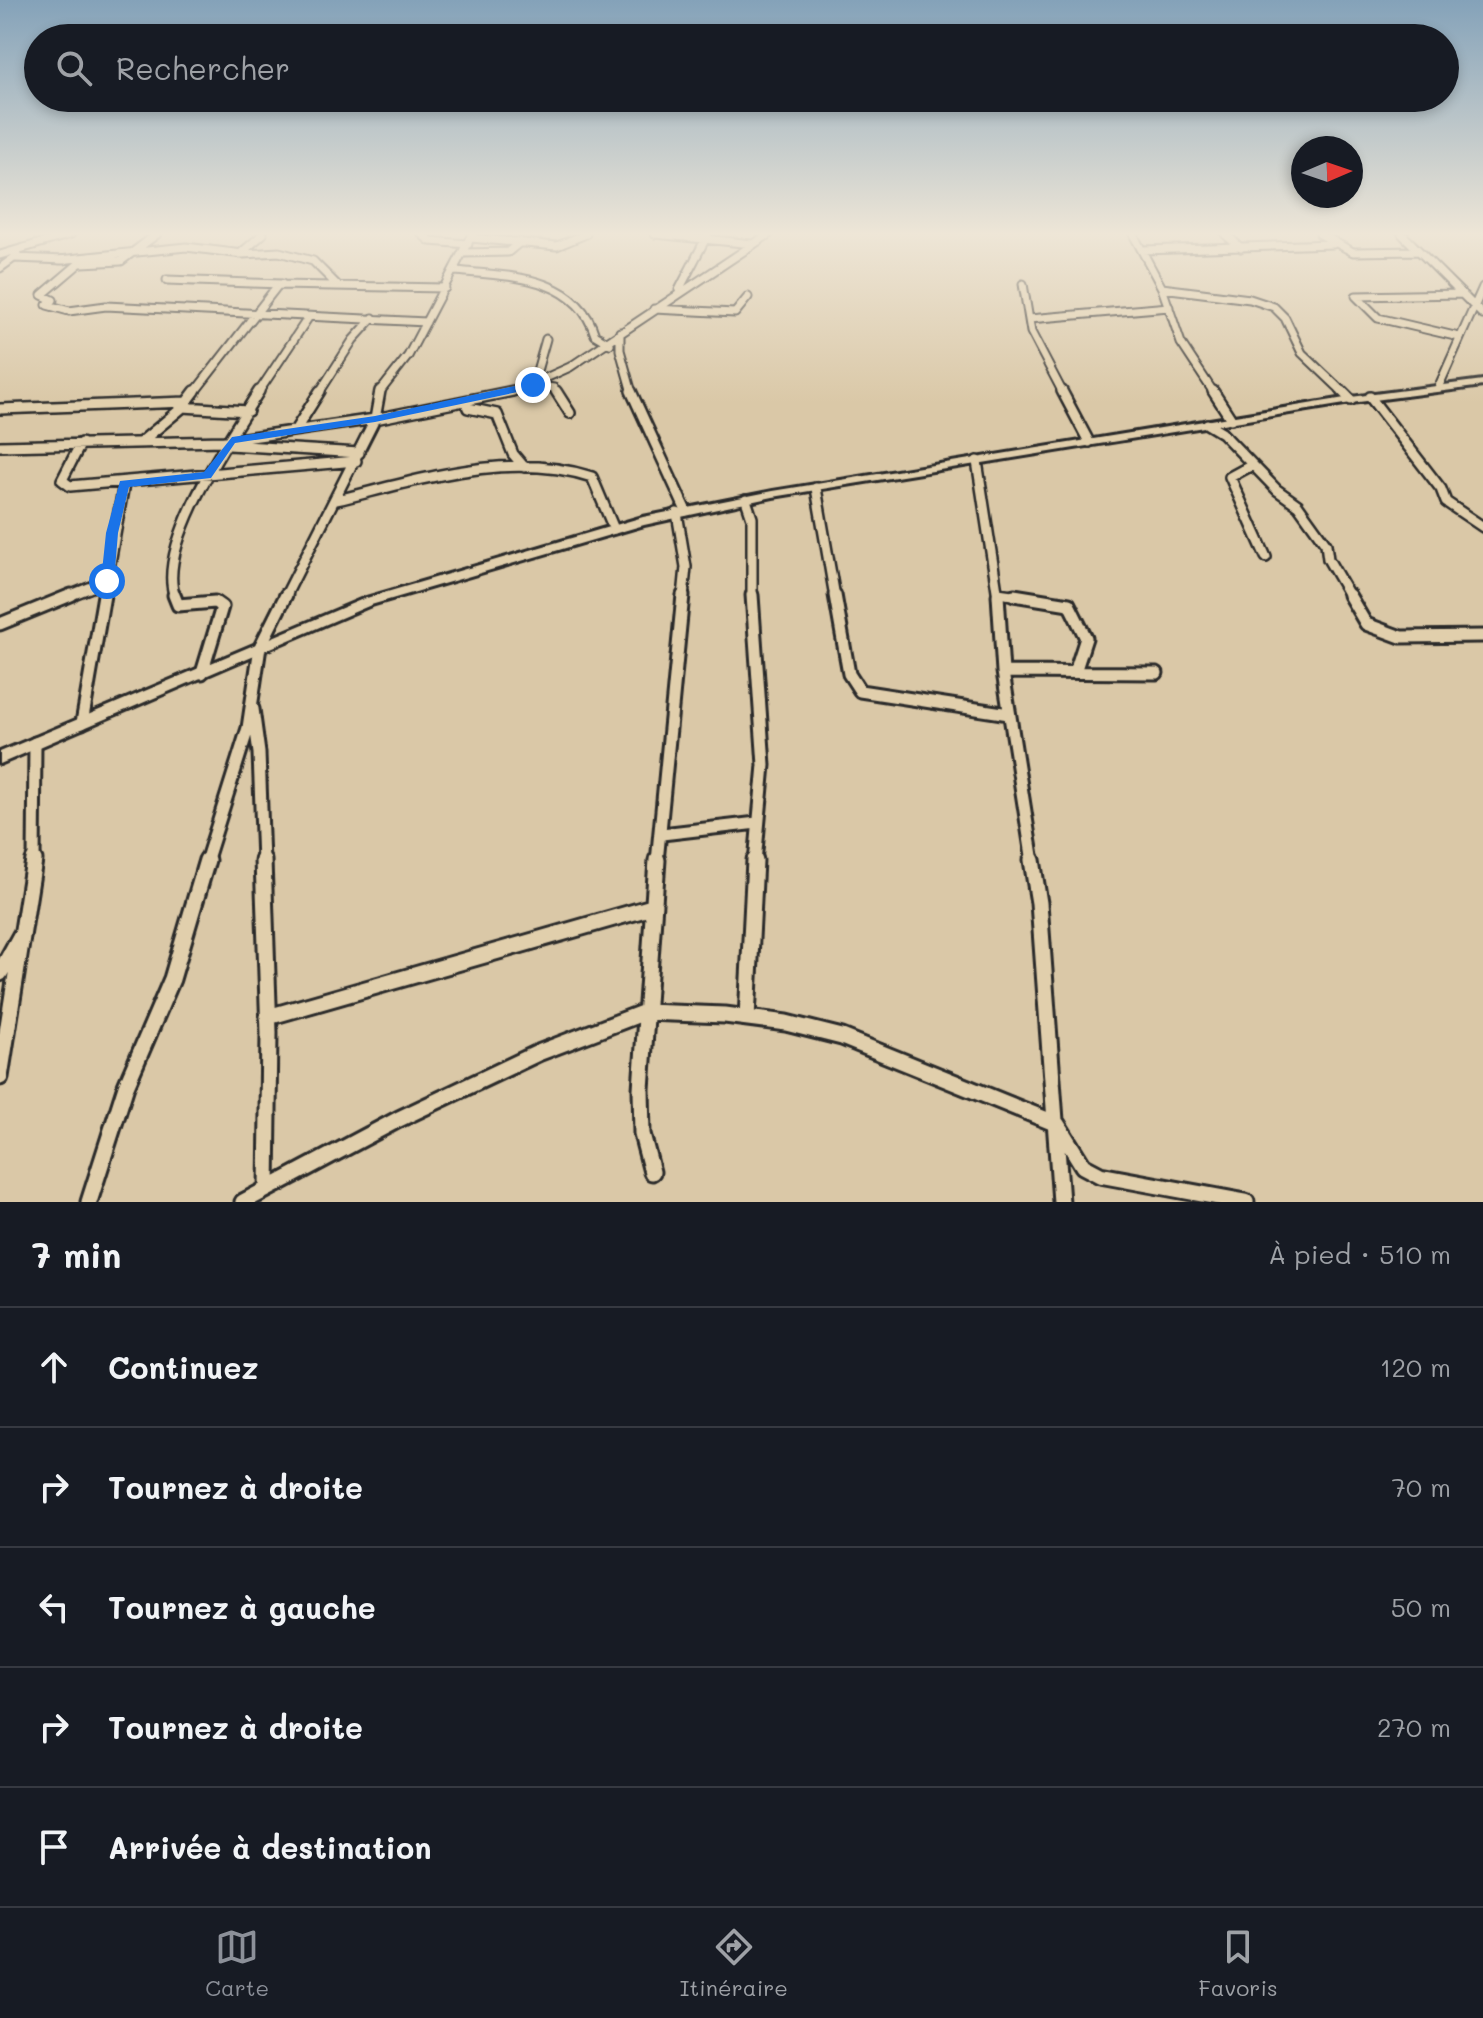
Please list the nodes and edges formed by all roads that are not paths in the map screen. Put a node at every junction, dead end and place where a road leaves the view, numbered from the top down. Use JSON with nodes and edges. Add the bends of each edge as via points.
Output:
{"nodes":[{"id":1,"x":48,"y":290,"type":"edge"},
{"id":2,"x":273,"y":290,"type":"edge"},
{"id":3,"x":444,"y":290,"type":"edge"},
{"id":4,"x":561,"y":290,"type":"edge"},
{"id":5,"x":681,"y":290,"type":"edge"},
{"id":6,"x":1024,"y":290,"type":"edge"},
{"id":7,"x":1163,"y":290,"type":"edge"},
{"id":8,"x":1179,"y":290,"type":"edge"},
{"id":9,"x":1458,"y":290,"type":"edge"},
{"id":10,"x":1482,"y":290,"type":"edge"},
{"id":11,"x":678,"y":292,"type":"joint"},
{"id":12,"x":1462,"y":294,"type":"junction"},
{"id":13,"x":748,"y":297,"type":"dead end"},
{"id":14,"x":1474,"y":306,"type":"junction"},
{"id":15,"x":1169,"y":307,"type":"junction"},
{"id":16,"x":653,"y":309,"type":"junction"},
{"id":17,"x":255,"y":315,"type":"junction"},
{"id":18,"x":1483,"y":315,"type":"edge"},
{"id":19,"x":308,"y":318,"type":"junction"},
{"id":20,"x":373,"y":318,"type":"junction"},
{"id":21,"x":1029,"y":319,"type":"junction"},
{"id":22,"x":426,"y":322,"type":"junction"},
{"id":23,"x":620,"y":332,"type":"junction"},
{"id":24,"x":1459,"y":337,"type":"junction"},
{"id":25,"x":546,"y":339,"type":"dead end"},
{"id":26,"x":606,"y":342,"type":"junction"},
{"id":27,"x":617,"y":347,"type":"junction"},
{"id":28,"x":1483,"y":383,"type":"edge"},
{"id":29,"x":533,"y":385,"type":"junction"},
{"id":30,"x":1438,"y":388,"type":"junction"},
{"id":31,"x":1370,"y":397,"type":"junction"},
{"id":32,"x":1351,"y":400,"type":"junction"},
{"id":33,"x":466,"y":402,"type":"junction"},
{"id":34,"x":185,"y":405,"type":"junction"},
{"id":35,"x":0,"y":409,"type":"edge"},
{"id":36,"x":248,"y":411,"type":"junction"},
{"id":37,"x":570,"y":413,"type":"dead end"},
{"id":38,"x":375,"y":419,"type":"junction"},
{"id":39,"x":1231,"y":419,"type":"junction"},
{"id":40,"x":1207,"y":424,"type":"junction"},
{"id":41,"x":296,"y":429,"type":"junction"},
{"id":42,"x":141,"y":442,"type":"junction"},
{"id":43,"x":230,"y":442,"type":"junction"},
{"id":44,"x":1089,"y":442,"type":"junction"},
{"id":45,"x":81,"y":443,"type":"junction"},
{"id":46,"x":0,"y":447,"type":"edge"},
{"id":47,"x":513,"y":454,"type":"junction"},
{"id":48,"x":357,"y":457,"type":"junction"},
{"id":49,"x":977,"y":461,"type":"junction"},
{"id":50,"x":1252,"y":465,"type":"junction"},
{"id":51,"x":496,"y":466,"type":"junction"},
{"id":52,"x":524,"y":467,"type":"junction"},
{"id":53,"x":207,"y":475,"type":"junction"},
{"id":54,"x":124,"y":484,"type":"junction"},
{"id":55,"x":816,"y":488,"type":"junction"},
{"id":56,"x":337,"y":500,"type":"junction"},
{"id":57,"x":746,"y":500,"type":"junction"},
{"id":58,"x":682,"y":512,"type":"junction"},
{"id":59,"x":1483,"y":527,"type":"edge"},
{"id":60,"x":614,"y":529,"type":"junction"},
{"id":61,"x":1266,"y":557,"type":"dead end"},
{"id":62,"x":107,"y":581,"type":"junction"},
{"id":63,"x":998,"y":593,"type":"junction"},
{"id":64,"x":0,"y":624,"type":"edge"},
{"id":65,"x":1483,"y":636,"type":"edge"},
{"id":66,"x":260,"y":647,"type":"junction"},
{"id":67,"x":1003,"y":672,"type":"junction"},
{"id":68,"x":1075,"y":672,"type":"junction"},
{"id":69,"x":202,"y":673,"type":"junction"},
{"id":70,"x":1157,"y":673,"type":"dead end"},
{"id":71,"x":252,"y":703,"type":"junction"},
{"id":72,"x":1009,"y":714,"type":"junction"},
{"id":73,"x":82,"y":723,"type":"junction"},
{"id":74,"x":35,"y":743,"type":"junction"},
{"id":75,"x":0,"y":758,"type":"edge"},
{"id":76,"x":757,"y":823,"type":"junction"},
{"id":77,"x":662,"y":834,"type":"junction"},
{"id":78,"x":652,"y":907,"type":"junction"},
{"id":79,"x":26,"y":927,"type":"junction"},
{"id":80,"x":0,"y":973,"type":"edge"},
{"id":81,"x":645,"y":1012,"type":"junction"},
{"id":82,"x":268,"y":1017,"type":"junction"},
{"id":83,"x":747,"y":1018,"type":"junction"},
{"id":84,"x":0,"y":1077,"type":"edge"},
{"id":85,"x":1057,"y":1124,"type":"junction"},
{"id":86,"x":652,"y":1172,"type":"dead end"},
{"id":87,"x":267,"y":1189,"type":"junction"},
{"id":88,"x":89,"y":1202,"type":"edge"},
{"id":89,"x":243,"y":1202,"type":"edge"},
{"id":90,"x":1061,"y":1202,"type":"edge"},
{"id":91,"x":1246,"y":1202,"type":"edge"}],
"edges":[{"from":1,"to":17,"type":"street","via":[[42,295],[53,300],[47,305],[51,309],[75,312],[99,305]]},
{"from":2,"to":17,"type":"street"},
{"from":3,"to":22,"type":"street"},
{"from":4,"to":26,"type":"street","via":[[592,318],[595,335]]},
{"from":5,"to":11,"type":"street"},
{"from":6,"to":21,"type":"street"},
{"from":7,"to":15,"type":"street"},
{"from":8,"to":32,"type":"street","via":[[1274,307],[1302,353]]},
{"from":9,"to":12,"type":"street"},
{"from":10,"to":14,"type":"street"},
{"from":11,"to":16,"type":"street"},
{"from":12,"to":14,"type":"street"},
{"from":12,"to":24,"type":"street","via":[[1356,296],[1378,318]]},
{"from":13,"to":16,"type":"street","via":[[735,313]]},
{"from":14,"to":18,"type":"street"},
{"from":14,"to":24,"type":"street"},
{"from":15,"to":21,"type":"street"},
{"from":15,"to":39,"type":"street","via":[[1181,343]]},
{"from":16,"to":23,"type":"street"},
{"from":17,"to":19,"type":"street"},
{"from":17,"to":34,"type":"street"},
{"from":19,"to":20,"type":"street"},
{"from":19,"to":36,"type":"street"},
{"from":20,"to":22,"type":"street"},
{"from":20,"to":41,"type":"street"},
{"from":21,"to":44,"type":"street","via":[[1048,369]]},
{"from":22,"to":38,"type":"street","via":[[408,356],[379,392]]},
{"from":23,"to":26,"type":"street"},
{"from":23,"to":27,"type":"street"},
{"from":24,"to":30,"type":"street"},
{"from":25,"to":29,"type":"street"},
{"from":26,"to":27,"type":"street"},
{"from":26,"to":29,"type":"street"},
{"from":27,"to":58,"type":"street"},
{"from":28,"to":30,"type":"main road"},
{"from":29,"to":33,"type":"street"},
{"from":29,"to":37,"type":"street","via":[[554,388]]},
{"from":30,"to":31,"type":"main road"},
{"from":31,"to":32,"type":"main road"},
{"from":31,"to":59,"type":"street","via":[[1446,502]]},
{"from":32,"to":39,"type":"main road"},
{"from":33,"to":38,"type":"street"},
{"from":33,"to":47,"type":"street","via":[[468,408],[497,414]]},
{"from":34,"to":35,"type":"street"},
{"from":34,"to":36,"type":"street"},
{"from":34,"to":42,"type":"street"},
{"from":36,"to":43,"type":"street"},
{"from":38,"to":41,"type":"street"},
{"from":38,"to":48,"type":"street"},
{"from":39,"to":40,"type":"main road"},
{"from":40,"to":44,"type":"main road"},
{"from":40,"to":50,"type":"street"},
{"from":41,"to":43,"type":"street"},
{"from":42,"to":43,"type":"street"},
{"from":42,"to":45,"type":"street"},
{"from":43,"to":48,"type":"street"},
{"from":43,"to":53,"type":"street"},
{"from":44,"to":49,"type":"main road"},
{"from":45,"to":46,"type":"street"},
{"from":45,"to":54,"type":"street","via":[[63,483]]},
{"from":47,"to":51,"type":"street"},
{"from":47,"to":52,"type":"street"},
{"from":48,"to":53,"type":"street"},
{"from":48,"to":56,"type":"street"},
{"from":49,"to":55,"type":"main road"},
{"from":49,"to":63,"type":"street"},
{"from":50,"to":61,"type":"street","via":[[1230,477]]},
{"from":50,"to":65,"type":"street","via":[[1298,505],[1326,544],[1344,592],[1366,624],[1401,637]]},
{"from":51,"to":52,"type":"street"},
{"from":51,"to":56,"type":"street"},
{"from":52,"to":60,"type":"street","via":[[569,469],[592,477]]},
{"from":53,"to":54,"type":"street"},
{"from":53,"to":69,"type":"street","via":[[181,536],[170,590],[178,605],[215,602],[222,607]]},
{"from":54,"to":62,"type":"street"},
{"from":55,"to":57,"type":"main road"},
{"from":55,"to":72,"type":"street","via":[[849,674],[860,691]]},
{"from":56,"to":66,"type":"street"},
{"from":57,"to":58,"type":"main road"},
{"from":57,"to":76,"type":"street","via":[[752,518],[752,632],[764,765]]},
{"from":58,"to":60,"type":"main road"},
{"from":58,"to":77,"type":"street","via":[[686,567]]},
{"from":60,"to":66,"type":"main road","via":[[367,602]]},
{"from":62,"to":64,"type":"street"},
{"from":62,"to":73,"type":"street"},
{"from":63,"to":67,"type":"street"},
{"from":63,"to":68,"type":"street","via":[[1069,604],[1088,648]]},
{"from":66,"to":69,"type":"main road"},
{"from":66,"to":71,"type":"street"},
{"from":67,"to":68,"type":"street"},
{"from":67,"to":72,"type":"street"},
{"from":68,"to":70,"type":"street"},
{"from":69,"to":73,"type":"main road"},
{"from":71,"to":82,"type":"street","via":[[259,753]]},
{"from":71,"to":88,"type":"street","via":[[172,979],[126,1086]]},
{"from":72,"to":85,"type":"street","via":[[1039,903]]},
{"from":73,"to":74,"type":"main road"},
{"from":74,"to":75,"type":"main road"},
{"from":74,"to":79,"type":"street","via":[[34,877]]},
{"from":76,"to":77,"type":"street"},
{"from":76,"to":83,"type":"street"},
{"from":77,"to":78,"type":"street"},
{"from":78,"to":81,"type":"street"},
{"from":78,"to":82,"type":"street"},
{"from":79,"to":80,"type":"street"},
{"from":79,"to":84,"type":"street"},
{"from":81,"to":83,"type":"street"},
{"from":81,"to":86,"type":"street","via":[[642,1134]]},
{"from":81,"to":87,"type":"street","via":[[524,1060]]},
{"from":82,"to":87,"type":"street"},
{"from":83,"to":85,"type":"street","via":[[842,1037]]},
{"from":85,"to":90,"type":"street"},
{"from":85,"to":91,"type":"street","via":[[1083,1166],[1100,1175]]},
{"from":87,"to":89,"type":"street"}]}
